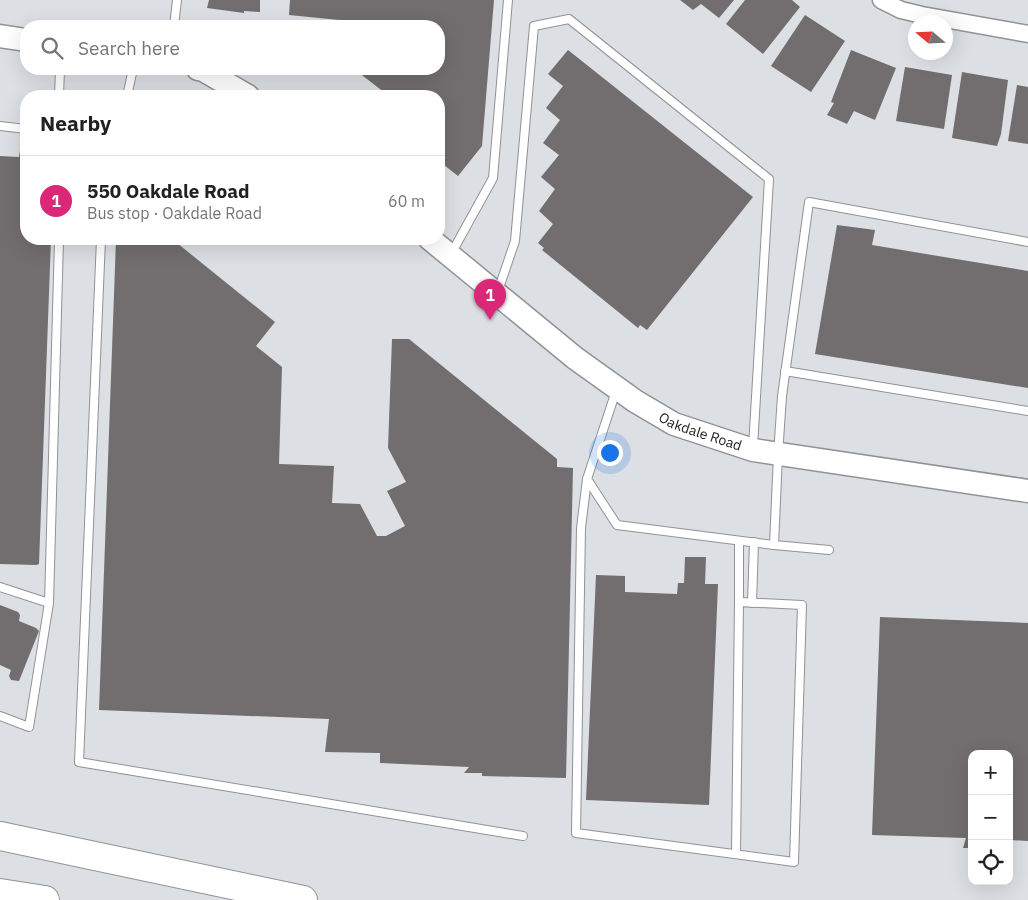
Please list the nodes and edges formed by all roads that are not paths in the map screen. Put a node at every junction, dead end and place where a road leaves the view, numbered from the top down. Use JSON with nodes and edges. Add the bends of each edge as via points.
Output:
{"nodes":[{"id":1,"x":177,"y":0,"type":"edge"},
{"id":2,"x":508,"y":0,"type":"edge"},
{"id":3,"x":881,"y":0,"type":"edge"},
{"id":4,"x":175,"y":20,"type":"edge"},
{"id":5,"x":1028,"y":34,"type":"edge"},
{"id":6,"x":0,"y":36,"type":"edge"},
{"id":7,"x":20,"y":39,"type":"edge"},
{"id":8,"x":60,"y":75,"type":"edge"},
{"id":9,"x":132,"y":75,"type":"edge"},
{"id":10,"x":212,"y":75,"type":"edge"},
{"id":11,"x":58,"y":90,"type":"edge"},
{"id":12,"x":128,"y":90,"type":"edge"},
{"id":13,"x":238,"y":90,"type":"edge"},
{"id":14,"x":0,"y":126,"type":"edge"},
{"id":15,"x":20,"y":128,"type":"edge"},
{"id":16,"x":1028,"y":242,"type":"edge"},
{"id":17,"x":58,"y":245,"type":"edge"},
{"id":18,"x":102,"y":245,"type":"edge"},
{"id":19,"x":437,"y":245,"type":"edge"},
{"id":20,"x":450,"y":256,"type":"junction"},
{"id":21,"x":497,"y":293,"type":"junction"},
{"id":22,"x":785,"y":371,"type":"junction"},
{"id":23,"x":617,"y":388,"type":"junction"},
{"id":24,"x":1028,"y":411,"type":"edge"},
{"id":25,"x":753,"y":450,"type":"junction"},
{"id":26,"x":778,"y":455,"type":"junction"},
{"id":27,"x":587,"y":479,"type":"junction"},
{"id":28,"x":1028,"y":491,"type":"edge"},
{"id":29,"x":739,"y":541,"type":"junction"},
{"id":30,"x":754,"y":542,"type":"junction"},
{"id":31,"x":774,"y":545,"type":"junction"},
{"id":32,"x":829,"y":550,"type":"dead end"},
{"id":33,"x":0,"y":586,"type":"edge"},
{"id":34,"x":739,"y":602,"type":"junction"},
{"id":35,"x":49,"y":603,"type":"junction"},
{"id":36,"x":752,"y":603,"type":"junction"},
{"id":37,"x":0,"y":716,"type":"edge"},
{"id":38,"x":0,"y":836,"type":"edge"},
{"id":39,"x":523,"y":836,"type":"dead end"},
{"id":40,"x":736,"y":854,"type":"junction"},
{"id":41,"x":0,"y":893,"type":"edge"},
{"id":42,"x":45,"y":900,"type":"edge"},
{"id":43,"x":303,"y":900,"type":"edge"}],
"edges":[{"from":1,"to":4,"type":"lane"},
{"from":2,"to":20,"type":"lane","via":[[493,178]]},
{"from":3,"to":5,"type":"street","via":[[900,10]]},
{"from":6,"to":7,"type":"street"},
{"from":8,"to":11,"type":"lane"},
{"from":9,"to":12,"type":"lane"},
{"from":10,"to":13,"type":"street"},
{"from":14,"to":15,"type":"lane"},
{"from":16,"to":22,"type":"lane","via":[[809,202]]},
{"from":17,"to":35,"type":"lane"},
{"from":18,"to":39,"type":"lane","via":[[79,762]]},
{"from":19,"to":20,"type":"street","name":"Oakdale Road"},
{"from":20,"to":21,"type":"street","name":"Oakdale Road"},
{"from":21,"to":23,"type":"street","name":"Oakdale Road","via":[[575,358]]},
{"from":21,"to":25,"type":"lane","via":[[515,241],[534,26],[569,19],[769,179]]},
{"from":22,"to":24,"type":"lane"},
{"from":22,"to":26,"type":"lane"},
{"from":23,"to":25,"type":"street","name":"Oakdale Road","via":[[674,424]]},
{"from":23,"to":27,"type":"lane"},
{"from":25,"to":26,"type":"street","name":"Oakdale Road"},
{"from":26,"to":28,"type":"street","name":"Oakdale Road"},
{"from":26,"to":31,"type":"lane"},
{"from":27,"to":29,"type":"lane","via":[[618,524]]},
{"from":27,"to":40,"type":"lane","via":[[581,528],[576,833]]},
{"from":29,"to":30,"type":"lane"},
{"from":29,"to":34,"type":"lane"},
{"from":30,"to":31,"type":"lane"},
{"from":30,"to":36,"type":"lane"},
{"from":31,"to":32,"type":"lane"},
{"from":33,"to":35,"type":"lane"},
{"from":34,"to":36,"type":"lane"},
{"from":34,"to":40,"type":"lane"},
{"from":35,"to":37,"type":"lane","via":[[29,727]]},
{"from":36,"to":40,"type":"lane","via":[[802,605],[794,862]]},
{"from":38,"to":43,"type":"highway"},
{"from":41,"to":42,"type":"highway"}]}
